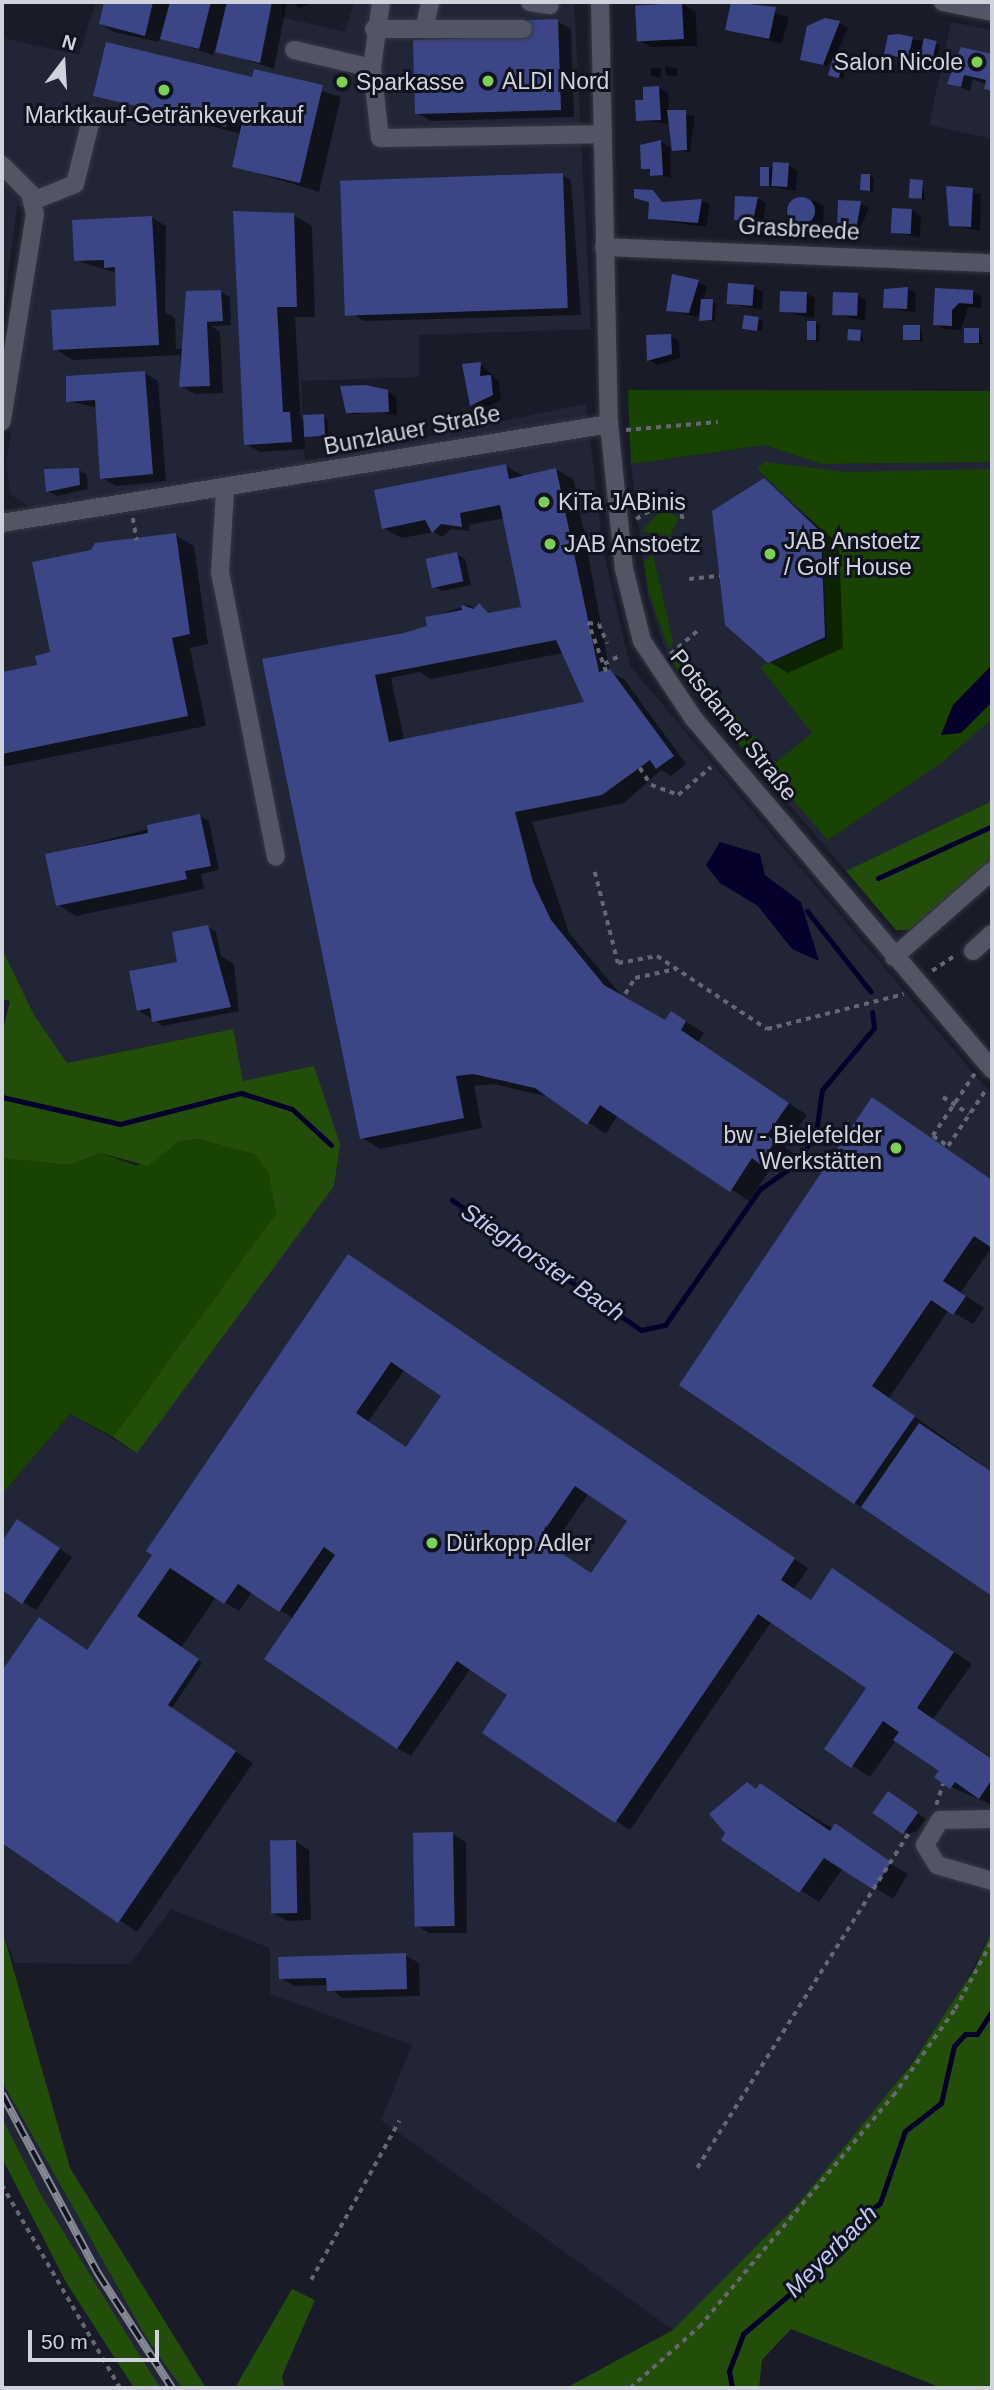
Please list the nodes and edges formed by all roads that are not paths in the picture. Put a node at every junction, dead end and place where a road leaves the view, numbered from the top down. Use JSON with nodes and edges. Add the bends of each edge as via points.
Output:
{"nodes":[{"id":1,"x":381,"y":2,"type":"edge"},
{"id":2,"x":430,"y":2,"type":"edge"},
{"id":3,"x":530,"y":2,"type":"edge"},
{"id":4,"x":600,"y":2,"type":"edge"},
{"id":5,"x":943,"y":2,"type":"edge"},
{"id":6,"x":550,"y":5,"type":"dead end"},
{"id":7,"x":992,"y":12,"type":"edge"},
{"id":8,"x":374,"y":29,"type":"junction"},
{"id":9,"x":424,"y":29,"type":"junction"},
{"id":10,"x":523,"y":29,"type":"dead end"},
{"id":11,"x":294,"y":50,"type":"dead end"},
{"id":12,"x":372,"y":68,"type":"junction"},
{"id":13,"x":92,"y":117,"type":"dead end"},
{"id":14,"x":603,"y":134,"type":"junction"},
{"id":15,"x":2,"y":164,"type":"edge"},
{"id":16,"x":35,"y":207,"type":"junction"},
{"id":17,"x":604,"y":247,"type":"junction"},
{"id":18,"x":992,"y":263,"type":"edge"},
{"id":19,"x":2,"y":421,"type":"edge"},
{"id":20,"x":610,"y":427,"type":"junction"},
{"id":21,"x":225,"y":491,"type":"junction"},
{"id":22,"x":2,"y":523,"type":"edge"},
{"id":23,"x":276,"y":857,"type":"dead end"},
{"id":24,"x":992,"y":871,"type":"edge"},
{"id":25,"x":992,"y":934,"type":"edge"},
{"id":26,"x":972,"y":951,"type":"road end"},
{"id":27,"x":894,"y":957,"type":"junction"},
{"id":28,"x":984,"y":1071,"type":"edge"},
{"id":29,"x":992,"y":1819,"type":"edge"},
{"id":30,"x":992,"y":1881,"type":"edge"}],
"edges":[{"from":1,"to":8,"type":"street"},
{"from":2,"to":9,"type":"street"},
{"from":3,"to":6,"type":"street"},
{"from":4,"to":14,"type":"street","name":"Potsdamer Straße"},
{"from":5,"to":7,"type":"street"},
{"from":8,"to":9,"type":"street"},
{"from":8,"to":12,"type":"street"},
{"from":9,"to":10,"type":"street"},
{"from":11,"to":12,"type":"street"},
{"from":12,"to":14,"type":"street","via":[[380,138]]},
{"from":13,"to":16,"type":"street","via":[[75,184]]},
{"from":14,"to":17,"type":"street","name":"Potsdamer Straße"},
{"from":15,"to":16,"type":"street"},
{"from":16,"to":19,"type":"street"},
{"from":17,"to":18,"type":"street","name":"Grasbreede"},
{"from":17,"to":20,"type":"street","name":"Potsdamer Straße"},
{"from":20,"to":21,"type":"street","name":"Bunzlauer Straße"},
{"from":20,"to":27,"type":"street","name":"Potsdamer Straße","via":[[632,608],[654,666]]},
{"from":21,"to":22,"type":"street","name":"Bunzlauer Straße"},
{"from":21,"to":23,"type":"street","via":[[220,572]]},
{"from":24,"to":27,"type":"street"},
{"from":25,"to":26,"type":"street"},
{"from":27,"to":28,"type":"street","name":"Potsdamer Straße","via":[[910,988]]},
{"from":29,"to":30,"type":"street","via":[[940,1820],[925,1845],[937,1864]]}]}
